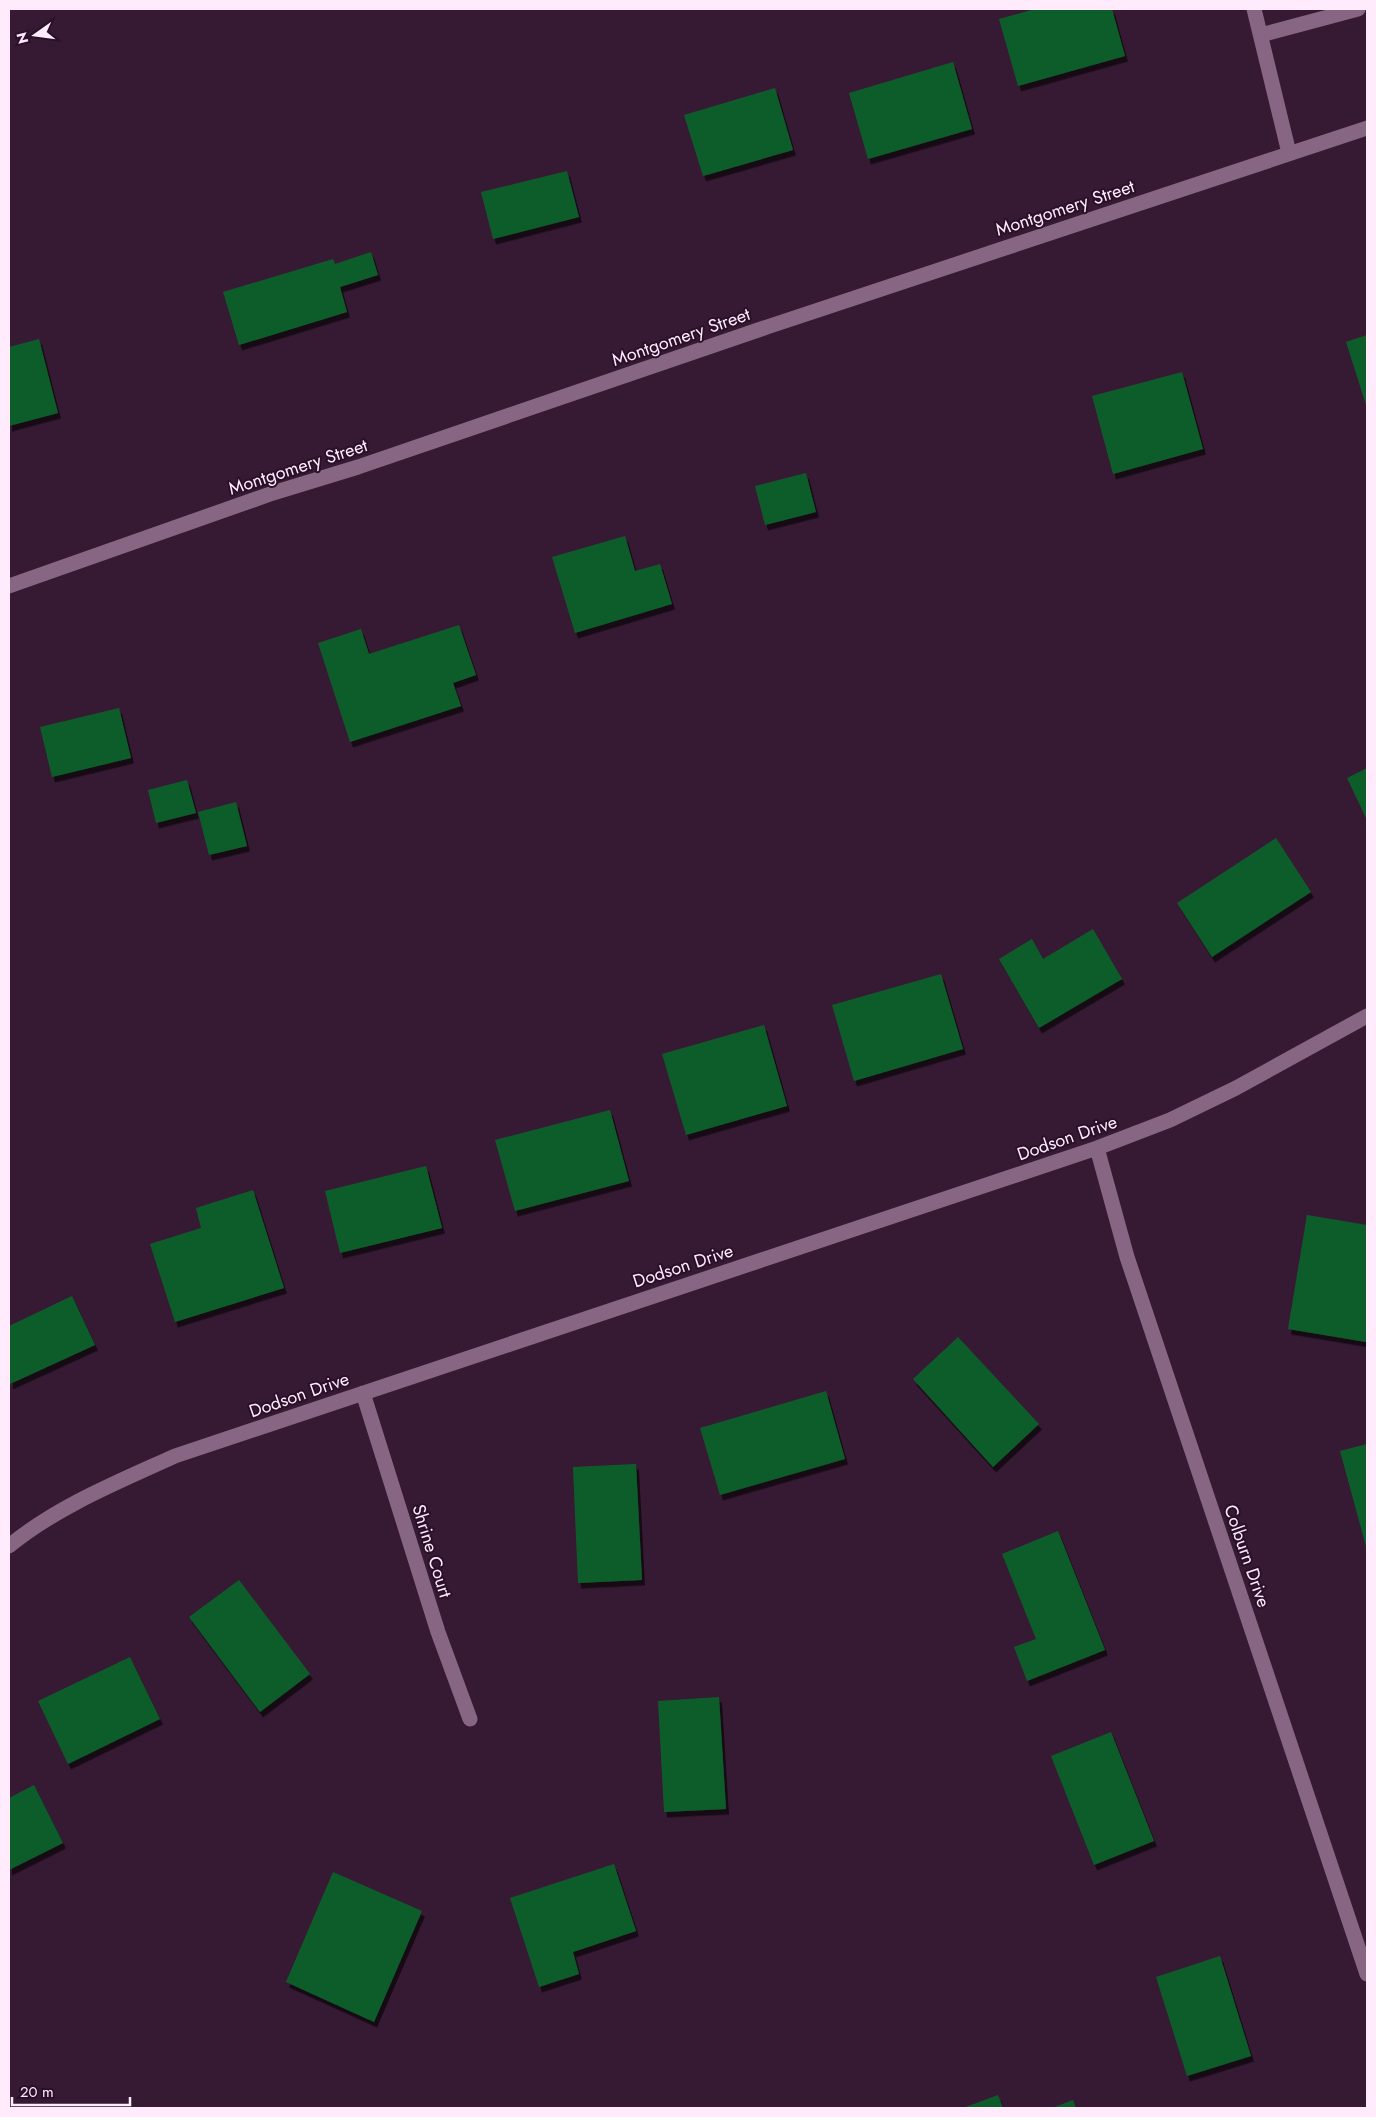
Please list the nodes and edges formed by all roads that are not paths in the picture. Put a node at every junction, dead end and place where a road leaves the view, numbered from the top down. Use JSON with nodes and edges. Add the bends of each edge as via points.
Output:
{"nodes":[{"id":1,"x":1254,"y":9,"type":"edge"},
{"id":2,"x":1358,"y":9,"type":"edge"},
{"id":3,"x":1261,"y":35,"type":"junction"},
{"id":4,"x":1367,"y":128,"type":"edge"},
{"id":5,"x":1289,"y":154,"type":"junction"},
{"id":6,"x":9,"y":586,"type":"edge"},
{"id":7,"x":1367,"y":1016,"type":"edge"},
{"id":8,"x":1097,"y":1148,"type":"junction"},
{"id":9,"x":363,"y":1393,"type":"junction"},
{"id":10,"x":9,"y":1546,"type":"edge"},
{"id":11,"x":470,"y":1718,"type":"dead end"},
{"id":12,"x":1367,"y":1974,"type":"edge"}],
"edges":[{"from":1,"to":3,"type":"street"},
{"from":2,"to":3,"type":"street"},
{"from":3,"to":5,"type":"street"},
{"from":4,"to":5,"type":"street","name":"Montgomery Street"},
{"from":5,"to":6,"type":"street","name":"Montgomery Street","via":[[273,493]]},
{"from":7,"to":8,"type":"street","name":"Dodson Drive","via":[[1236,1088],[1170,1120]]},
{"from":8,"to":9,"type":"street","name":"Dodson Drive"},
{"from":8,"to":12,"type":"street","name":"Colburn Drive","via":[[1127,1257]]},
{"from":9,"to":10,"type":"street","name":"Dodson Drive","via":[[175,1456],[86,1496]]},
{"from":9,"to":11,"type":"street","name":"Shrine Court","via":[[438,1632]]}]}
